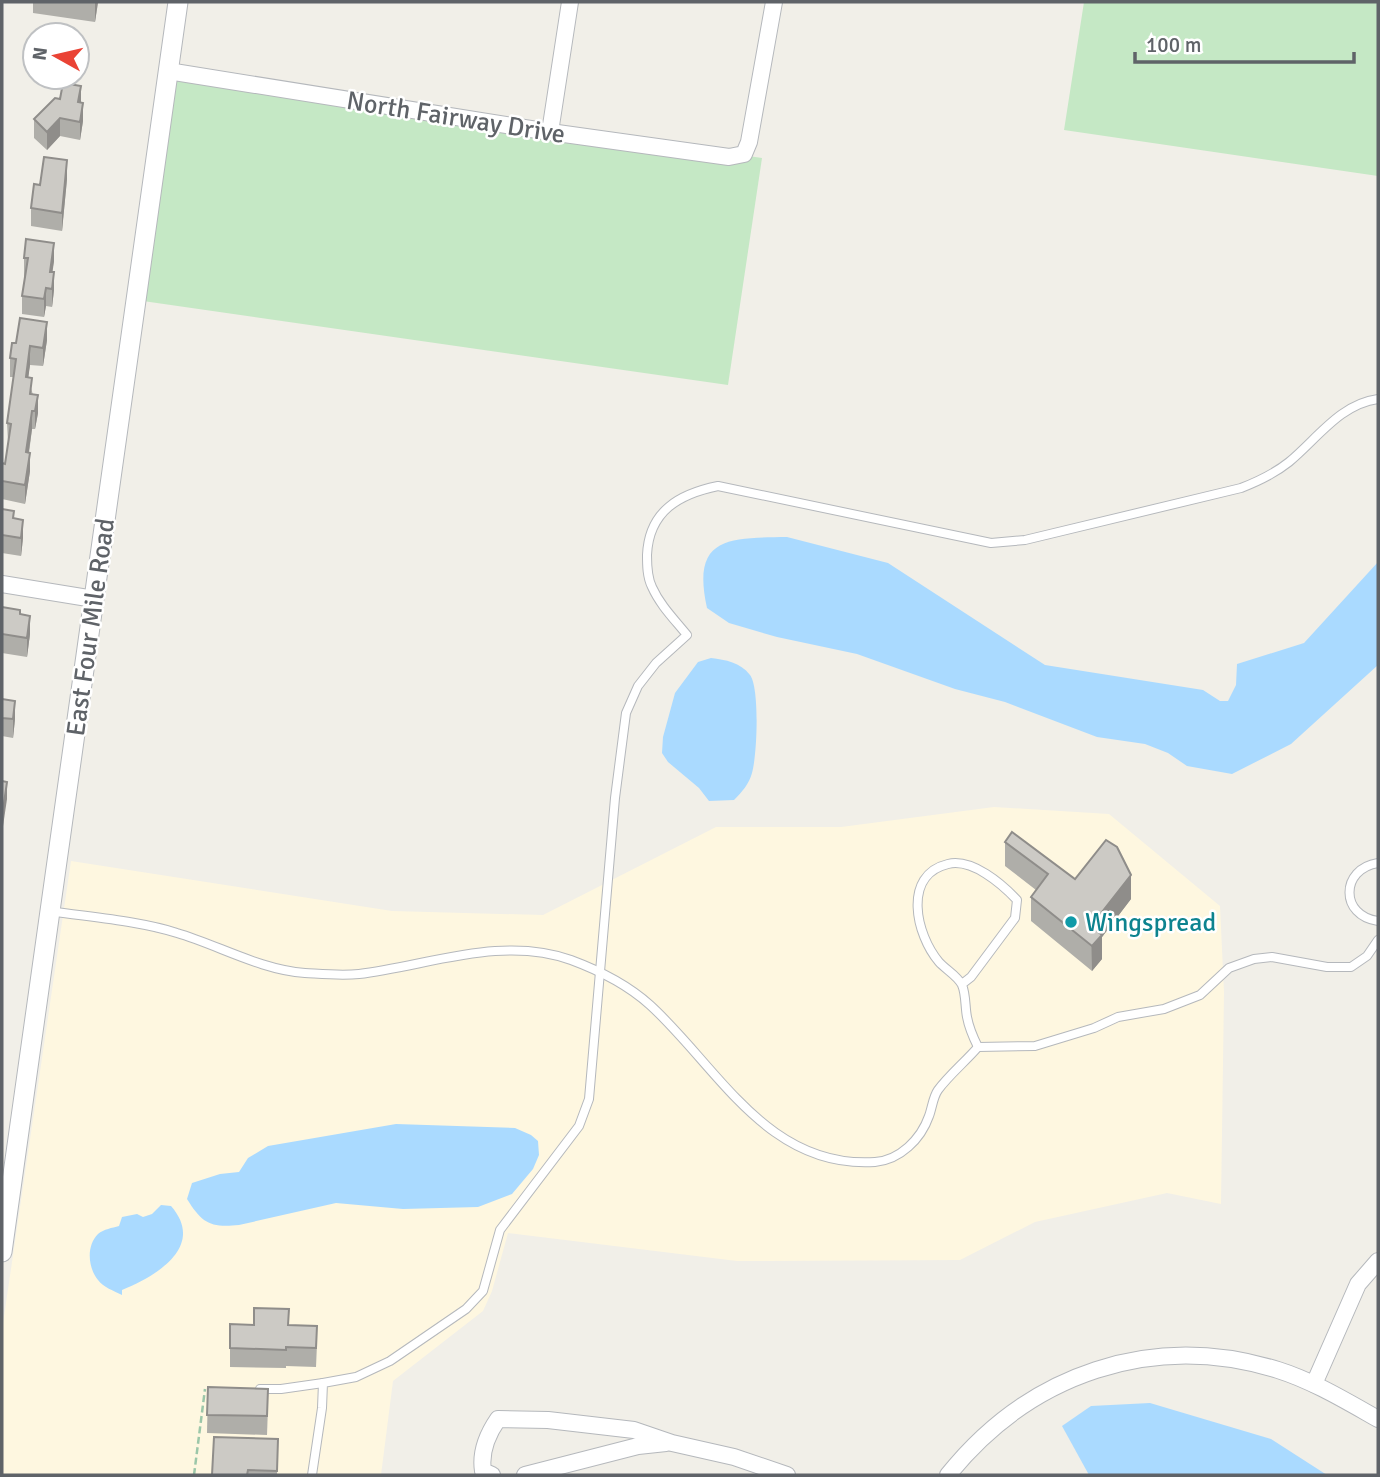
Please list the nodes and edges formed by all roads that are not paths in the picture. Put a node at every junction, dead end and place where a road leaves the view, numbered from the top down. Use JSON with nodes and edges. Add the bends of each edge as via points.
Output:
{"nodes":[{"id":1,"x":178,"y":2,"type":"edge"},
{"id":2,"x":570,"y":2,"type":"edge"},
{"id":3,"x":774,"y":2,"type":"edge"},
{"id":4,"x":168,"y":71,"type":"junction"},
{"id":5,"x":551,"y":132,"type":"junction"},
{"id":6,"x":1378,"y":399,"type":"edge"},
{"id":7,"x":2,"y":584,"type":"edge"},
{"id":8,"x":93,"y":599,"type":"junction"},
{"id":9,"x":1378,"y":863,"type":"edge"},
{"id":10,"x":50,"y":911,"type":"junction"},
{"id":11,"x":1378,"y":921,"type":"edge"},
{"id":12,"x":1378,"y":940,"type":"edge"},
{"id":13,"x":601,"y":974,"type":"junction"},
{"id":14,"x":962,"y":984,"type":"junction"},
{"id":15,"x":978,"y":1047,"type":"junction"},
{"id":16,"x":2,"y":1252,"type":"edge"},
{"id":17,"x":1378,"y":1261,"type":"edge"},
{"id":18,"x":323,"y":1383,"type":"junction"},
{"id":19,"x":1314,"y":1384,"type":"junction"},
{"id":20,"x":256,"y":1389,"type":"edge"},
{"id":21,"x":1378,"y":1419,"type":"edge"},
{"id":22,"x":672,"y":1443,"type":"junction"},
{"id":23,"x":312,"y":1475,"type":"edge"},
{"id":24,"x":492,"y":1475,"type":"edge"},
{"id":25,"x":525,"y":1475,"type":"edge"},
{"id":26,"x":788,"y":1475,"type":"edge"},
{"id":27,"x":948,"y":1475,"type":"edge"}],
"edges":[{"from":1,"to":4,"type":"street","name":"East Four Mile Road"},
{"from":2,"to":5,"type":"street"},
{"from":3,"to":5,"type":"street","name":"North Fairway Drive","via":[[744,154],[729,157]]},
{"from":4,"to":5,"type":"street","name":"North Fairway Drive"},
{"from":4,"to":8,"type":"street","name":"East Four Mile Road"},
{"from":6,"to":13,"type":"lane","via":[[1349,409],[1266,479],[1026,541],[991,543],[718,486],[694,491],[670,505],[654,523],[647,565],[657,596],[687,635],[638,686],[626,713]]},
{"from":7,"to":8,"type":"street"},
{"from":8,"to":10,"type":"street","name":"East Four Mile Road"},
{"from":9,"to":11,"type":"lane","via":[[1353,877],[1349,897],[1359,914]]},
{"from":10,"to":13,"type":"lane","via":[[172,931],[300,972],[357,975],[470,954],[519,951],[571,960]]},
{"from":10,"to":16,"type":"street","name":"East Four Mile Road"},
{"from":12,"to":15,"type":"lane","via":[[1367,956],[1351,967],[1254,959],[1229,968],[1200,995],[1164,1009],[1118,1017],[1035,1046]]},
{"from":13,"to":15,"type":"lane","via":[[649,1004],[761,1124],[796,1145],[845,1160],[873,1162],[899,1155],[928,1120],[937,1091]]},
{"from":13,"to":18,"type":"lane","via":[[589,1100],[579,1126],[500,1230],[483,1291],[466,1309],[390,1361],[356,1377]]},
{"from":14,"to":14,"type":"lane","via":[[1014,918],[1017,900],[999,881],[961,862],[934,870],[919,887],[917,905],[927,942],[938,961]]},
{"from":14,"to":15,"type":"lane","via":[[967,1018]]},
{"from":17,"to":19,"type":"street","via":[[1358,1284]]},
{"from":18,"to":20,"type":"lane"},
{"from":18,"to":23,"type":"lane"},
{"from":19,"to":21,"type":"street"},
{"from":19,"to":27,"type":"street","via":[[1258,1364],[1212,1357],[1162,1357],[1112,1365],[1069,1380],[1021,1406],[980,1439]]},
{"from":22,"to":24,"type":"street","via":[[634,1430],[498,1419],[489,1431],[481,1459],[484,1471]]},
{"from":22,"to":25,"type":"street","via":[[638,1446]]},
{"from":22,"to":26,"type":"street"}]}
